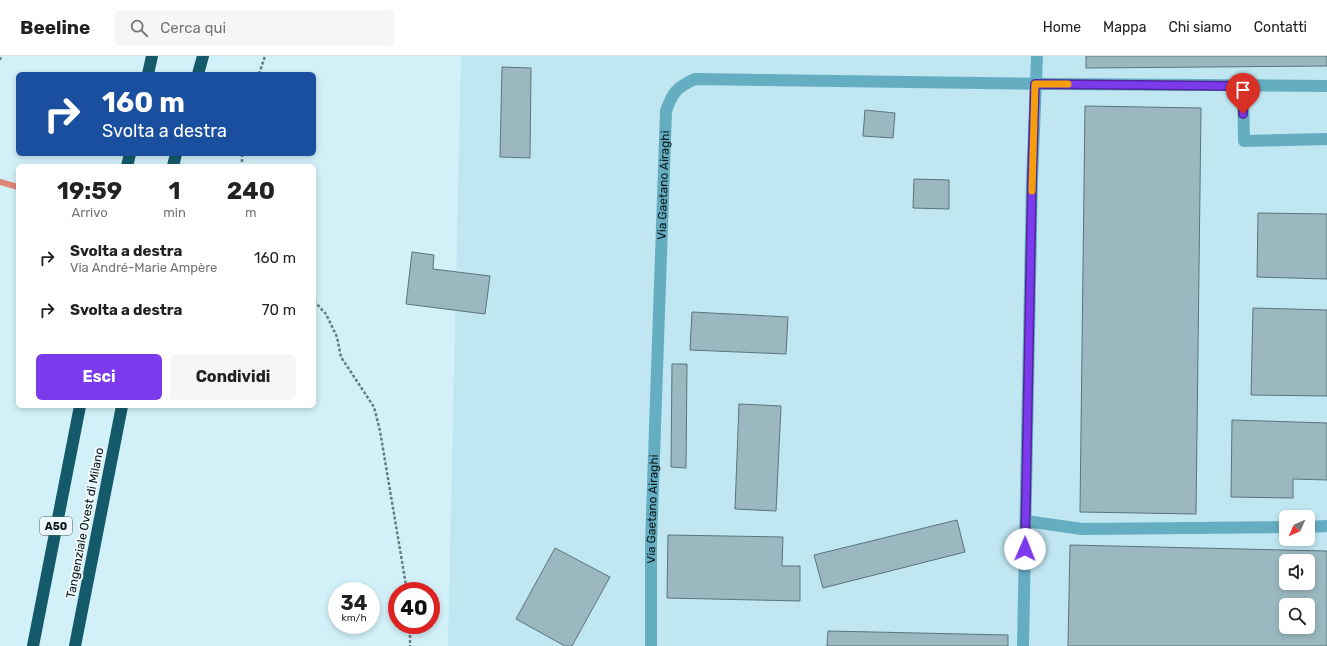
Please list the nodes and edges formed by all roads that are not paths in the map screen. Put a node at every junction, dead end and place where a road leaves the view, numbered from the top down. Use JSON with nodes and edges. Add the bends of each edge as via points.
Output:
{"nodes":[{"id":1,"x":152,"y":56,"type":"edge"},
{"id":2,"x":203,"y":56,"type":"edge"},
{"id":3,"x":1037,"y":56,"type":"edge"},
{"id":4,"x":148,"y":72,"type":"edge"},
{"id":5,"x":199,"y":72,"type":"edge"},
{"id":6,"x":1035,"y":84,"type":"junction"},
{"id":7,"x":1243,"y":86,"type":"junction"},
{"id":8,"x":1327,"y":86,"type":"edge"},
{"id":9,"x":1327,"y":139,"type":"edge"},
{"id":10,"x":80,"y":408,"type":"edge"},
{"id":11,"x":122,"y":408,"type":"edge"},
{"id":12,"x":1026,"y":521,"type":"junction"},
{"id":13,"x":1327,"y":526,"type":"edge"},
{"id":14,"x":1279,"y":527,"type":"edge"},
{"id":15,"x":1315,"y":527,"type":"edge"},
{"id":16,"x":32,"y":646,"type":"edge"},
{"id":17,"x":75,"y":646,"type":"edge"},
{"id":18,"x":650,"y":646,"type":"edge"},
{"id":19,"x":1023,"y":646,"type":"edge"}],
"edges":[{"from":1,"to":4,"type":"highway"},
{"from":2,"to":5,"type":"highway"},
{"from":3,"to":6,"type":"street"},
{"from":6,"to":7,"type":"street","name":"Via Gaetano Airaghi"},
{"from":6,"to":12,"type":"street"},
{"from":6,"to":18,"type":"street","name":"Via Gaetano Airaghi","via":[[695,79],[683,84],[671,97],[666,111],[665,127]]},
{"from":7,"to":8,"type":"street","name":"Via Gaetano Airaghi"},
{"from":7,"to":9,"type":"street","via":[[1244,141]]},
{"from":10,"to":16,"type":"highway","number":"A50"},
{"from":11,"to":17,"type":"highway","name":"Tangenziale Ovest di Milano"},
{"from":12,"to":14,"type":"street","via":[[1082,529]]},
{"from":12,"to":19,"type":"street"},
{"from":13,"to":15,"type":"street"}]}
